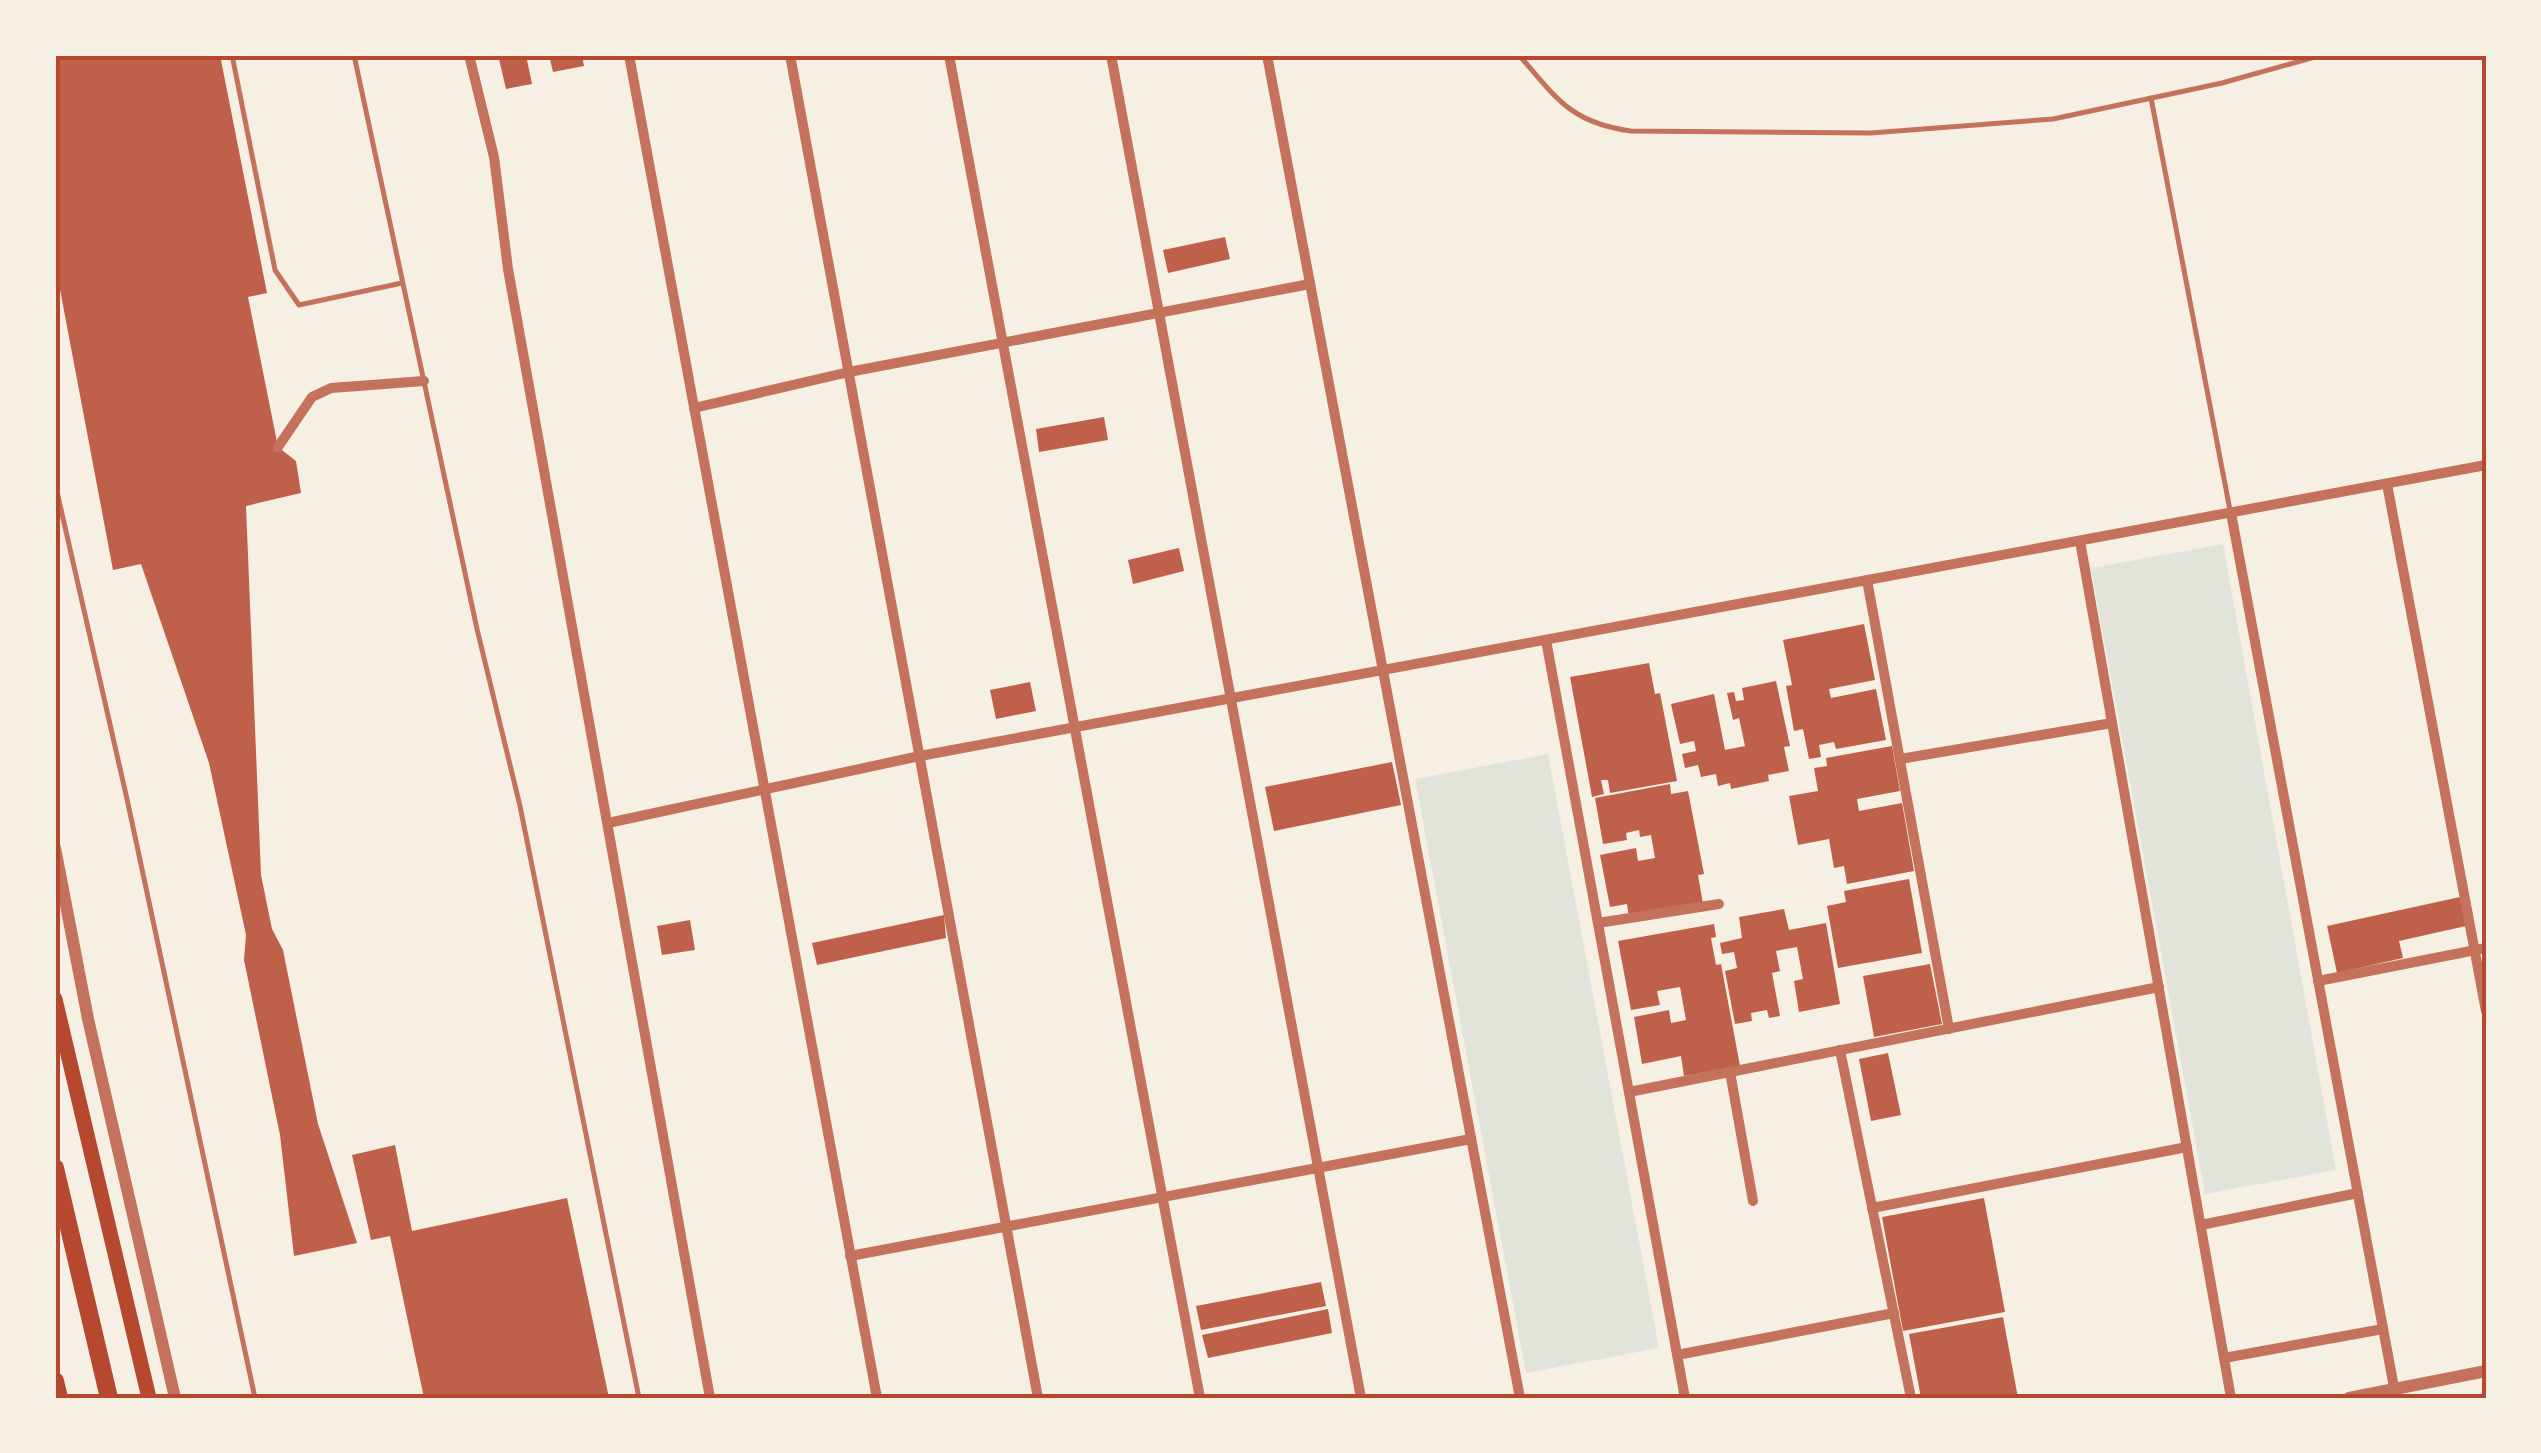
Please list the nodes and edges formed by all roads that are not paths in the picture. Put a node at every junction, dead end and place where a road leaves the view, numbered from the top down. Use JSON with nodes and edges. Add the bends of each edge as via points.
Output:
{"nodes":[{"id":1,"x":232,"y":55,"type":"edge"},
{"id":2,"x":354,"y":55,"type":"edge"},
{"id":3,"x":469,"y":55,"type":"edge"},
{"id":4,"x":629,"y":55,"type":"edge"},
{"id":5,"x":790,"y":55,"type":"edge"},
{"id":6,"x":950,"y":55,"type":"edge"},
{"id":7,"x":1111,"y":55,"type":"edge"},
{"id":8,"x":1266,"y":55,"type":"edge"},
{"id":9,"x":1518,"y":55,"type":"edge"},
{"id":10,"x":2322,"y":55,"type":"edge"},
{"id":11,"x":2151,"y":98,"type":"junction"},
{"id":12,"x":403,"y":283,"type":"junction"},
{"id":13,"x":1310,"y":284,"type":"junction"},
{"id":14,"x":1159,"y":313,"type":"junction"},
{"id":15,"x":1003,"y":343,"type":"junction"},
{"id":16,"x":849,"y":372,"type":"junction"},
{"id":17,"x":424,"y":382,"type":"junction"},
{"id":18,"x":694,"y":408,"type":"junction"},
{"id":19,"x":278,"y":447,"type":"dead end"},
{"id":20,"x":2486,"y":465,"type":"edge"},
{"id":21,"x":55,"y":483,"type":"edge"},
{"id":22,"x":2386,"y":484,"type":"junction"},
{"id":23,"x":2231,"y":513,"type":"junction"},
{"id":24,"x":2080,"y":541,"type":"junction"},
{"id":25,"x":1867,"y":580,"type":"junction"},
{"id":26,"x":1546,"y":640,"type":"junction"},
{"id":27,"x":1383,"y":670,"type":"junction"},
{"id":28,"x":1231,"y":698,"type":"junction"},
{"id":29,"x":2112,"y":723,"type":"junction"},
{"id":30,"x":1075,"y":727,"type":"junction"},
{"id":31,"x":920,"y":756,"type":"junction"},
{"id":32,"x":1900,"y":759,"type":"junction"},
{"id":33,"x":764,"y":788,"type":"junction"},
{"id":34,"x":608,"y":824,"type":"junction"},
{"id":35,"x":55,"y":848,"type":"edge"},
{"id":36,"x":1719,"y":904,"type":"dead end"},
{"id":37,"x":1598,"y":922,"type":"junction"},
{"id":38,"x":2480,"y":949,"type":"edge"},
{"id":39,"x":2318,"y":980,"type":"junction"},
{"id":40,"x":2159,"y":987,"type":"junction"},
{"id":41,"x":55,"y":1000,"type":"edge"},
{"id":42,"x":2486,"y":1012,"type":"edge"},
{"id":43,"x":1949,"y":1029,"type":"junction"},
{"id":44,"x":1840,"y":1050,"type":"junction"},
{"id":45,"x":1730,"y":1072,"type":"junction"},
{"id":46,"x":1629,"y":1092,"type":"junction"},
{"id":47,"x":1472,"y":1140,"type":"junction"},
{"id":48,"x":2187,"y":1147,"type":"junction"},
{"id":49,"x":55,"y":1168,"type":"edge"},
{"id":50,"x":1318,"y":1168,"type":"junction"},
{"id":51,"x":2358,"y":1193,"type":"junction"},
{"id":52,"x":1163,"y":1197,"type":"junction"},
{"id":53,"x":1753,"y":1200,"type":"dead end"},
{"id":54,"x":1872,"y":1208,"type":"junction"},
{"id":55,"x":2201,"y":1225,"type":"junction"},
{"id":56,"x":1007,"y":1227,"type":"junction"},
{"id":57,"x":850,"y":1256,"type":"junction"},
{"id":58,"x":1894,"y":1313,"type":"junction"},
{"id":59,"x":2383,"y":1329,"type":"junction"},
{"id":60,"x":1677,"y":1355,"type":"junction"},
{"id":61,"x":2224,"y":1358,"type":"junction"},
{"id":62,"x":2486,"y":1372,"type":"edge"},
{"id":63,"x":55,"y":1381,"type":"edge"},
{"id":64,"x":2395,"y":1394,"type":"edge"},
{"id":65,"x":59,"y":1398,"type":"edge"},
{"id":66,"x":109,"y":1398,"type":"edge"},
{"id":67,"x":149,"y":1398,"type":"edge"},
{"id":68,"x":175,"y":1398,"type":"edge"},
{"id":69,"x":255,"y":1398,"type":"edge"},
{"id":70,"x":639,"y":1398,"type":"edge"},
{"id":71,"x":710,"y":1398,"type":"edge"},
{"id":72,"x":878,"y":1398,"type":"edge"},
{"id":73,"x":1038,"y":1398,"type":"edge"},
{"id":74,"x":1200,"y":1398,"type":"edge"},
{"id":75,"x":1361,"y":1398,"type":"edge"},
{"id":76,"x":1520,"y":1398,"type":"edge"},
{"id":77,"x":1685,"y":1398,"type":"edge"},
{"id":78,"x":1911,"y":1398,"type":"edge"},
{"id":79,"x":2232,"y":1398,"type":"edge"},
{"id":80,"x":2349,"y":1398,"type":"edge"}],
"edges":[{"from":1,"to":12,"type":"lane","via":[[275,270],[299,305]]},
{"from":2,"to":12,"type":"lane"},
{"from":3,"to":34,"type":"street","via":[[494,157],[508,269]]},
{"from":4,"to":18,"type":"street"},
{"from":5,"to":16,"type":"street"},
{"from":6,"to":15,"type":"street"},
{"from":7,"to":14,"type":"street"},
{"from":8,"to":13,"type":"street"},
{"from":9,"to":11,"type":"lane","via":[[1559,102],[1599,126],[1631,131],[1872,133],[2053,119]]},
{"from":10,"to":11,"type":"lane"},
{"from":11,"to":23,"type":"lane"},
{"from":12,"to":17,"type":"lane"},
{"from":13,"to":14,"type":"street"},
{"from":13,"to":27,"type":"street"},
{"from":14,"to":15,"type":"street"},
{"from":14,"to":28,"type":"street"},
{"from":15,"to":16,"type":"street"},
{"from":15,"to":30,"type":"street"},
{"from":16,"to":18,"type":"street"},
{"from":16,"to":31,"type":"street"},
{"from":17,"to":19,"type":"street","via":[[331,388],[312,397]]},
{"from":17,"to":70,"type":"lane","via":[[520,806]]},
{"from":18,"to":33,"type":"street"},
{"from":20,"to":22,"type":"street"},
{"from":21,"to":69,"type":"lane"},
{"from":22,"to":23,"type":"street"},
{"from":22,"to":38,"type":"street"},
{"from":23,"to":24,"type":"street"},
{"from":23,"to":39,"type":"street"},
{"from":24,"to":25,"type":"street"},
{"from":24,"to":29,"type":"street"},
{"from":25,"to":26,"type":"street"},
{"from":25,"to":32,"type":"street"},
{"from":26,"to":27,"type":"street"},
{"from":26,"to":37,"type":"street"},
{"from":27,"to":28,"type":"street"},
{"from":27,"to":47,"type":"street"},
{"from":28,"to":30,"type":"street"},
{"from":28,"to":50,"type":"street"},
{"from":29,"to":32,"type":"street"},
{"from":29,"to":40,"type":"street"},
{"from":30,"to":31,"type":"street"},
{"from":30,"to":52,"type":"street"},
{"from":31,"to":33,"type":"street"},
{"from":31,"to":56,"type":"street"},
{"from":32,"to":43,"type":"street"},
{"from":33,"to":34,"type":"street"},
{"from":33,"to":57,"type":"street"},
{"from":34,"to":71,"type":"street"},
{"from":35,"to":68,"type":"street"},
{"from":36,"to":37,"type":"street"},
{"from":37,"to":46,"type":"street"},
{"from":38,"to":39,"type":"street"},
{"from":38,"to":42,"type":"street"},
{"from":39,"to":51,"type":"street"},
{"from":40,"to":43,"type":"street"},
{"from":40,"to":48,"type":"street"},
{"from":41,"to":67,"type":"highway"},
{"from":43,"to":44,"type":"street"},
{"from":44,"to":45,"type":"street"},
{"from":44,"to":54,"type":"street"},
{"from":45,"to":46,"type":"street"},
{"from":45,"to":53,"type":"street"},
{"from":46,"to":60,"type":"street"},
{"from":47,"to":50,"type":"street"},
{"from":47,"to":76,"type":"street"},
{"from":48,"to":54,"type":"street"},
{"from":48,"to":55,"type":"street"},
{"from":49,"to":66,"type":"highway"},
{"from":50,"to":52,"type":"street"},
{"from":50,"to":75,"type":"street"},
{"from":51,"to":55,"type":"street"},
{"from":51,"to":59,"type":"street"},
{"from":52,"to":56,"type":"street"},
{"from":52,"to":74,"type":"street"},
{"from":54,"to":58,"type":"street"},
{"from":55,"to":61,"type":"street"},
{"from":56,"to":57,"type":"street"},
{"from":56,"to":73,"type":"street"},
{"from":57,"to":72,"type":"street"},
{"from":58,"to":60,"type":"street"},
{"from":58,"to":78,"type":"street"},
{"from":59,"to":61,"type":"street"},
{"from":59,"to":64,"type":"street"},
{"from":60,"to":77,"type":"street"},
{"from":61,"to":79,"type":"street"},
{"from":62,"to":64,"type":"street"},
{"from":63,"to":65,"type":"highway"},
{"from":64,"to":80,"type":"street"}]}
